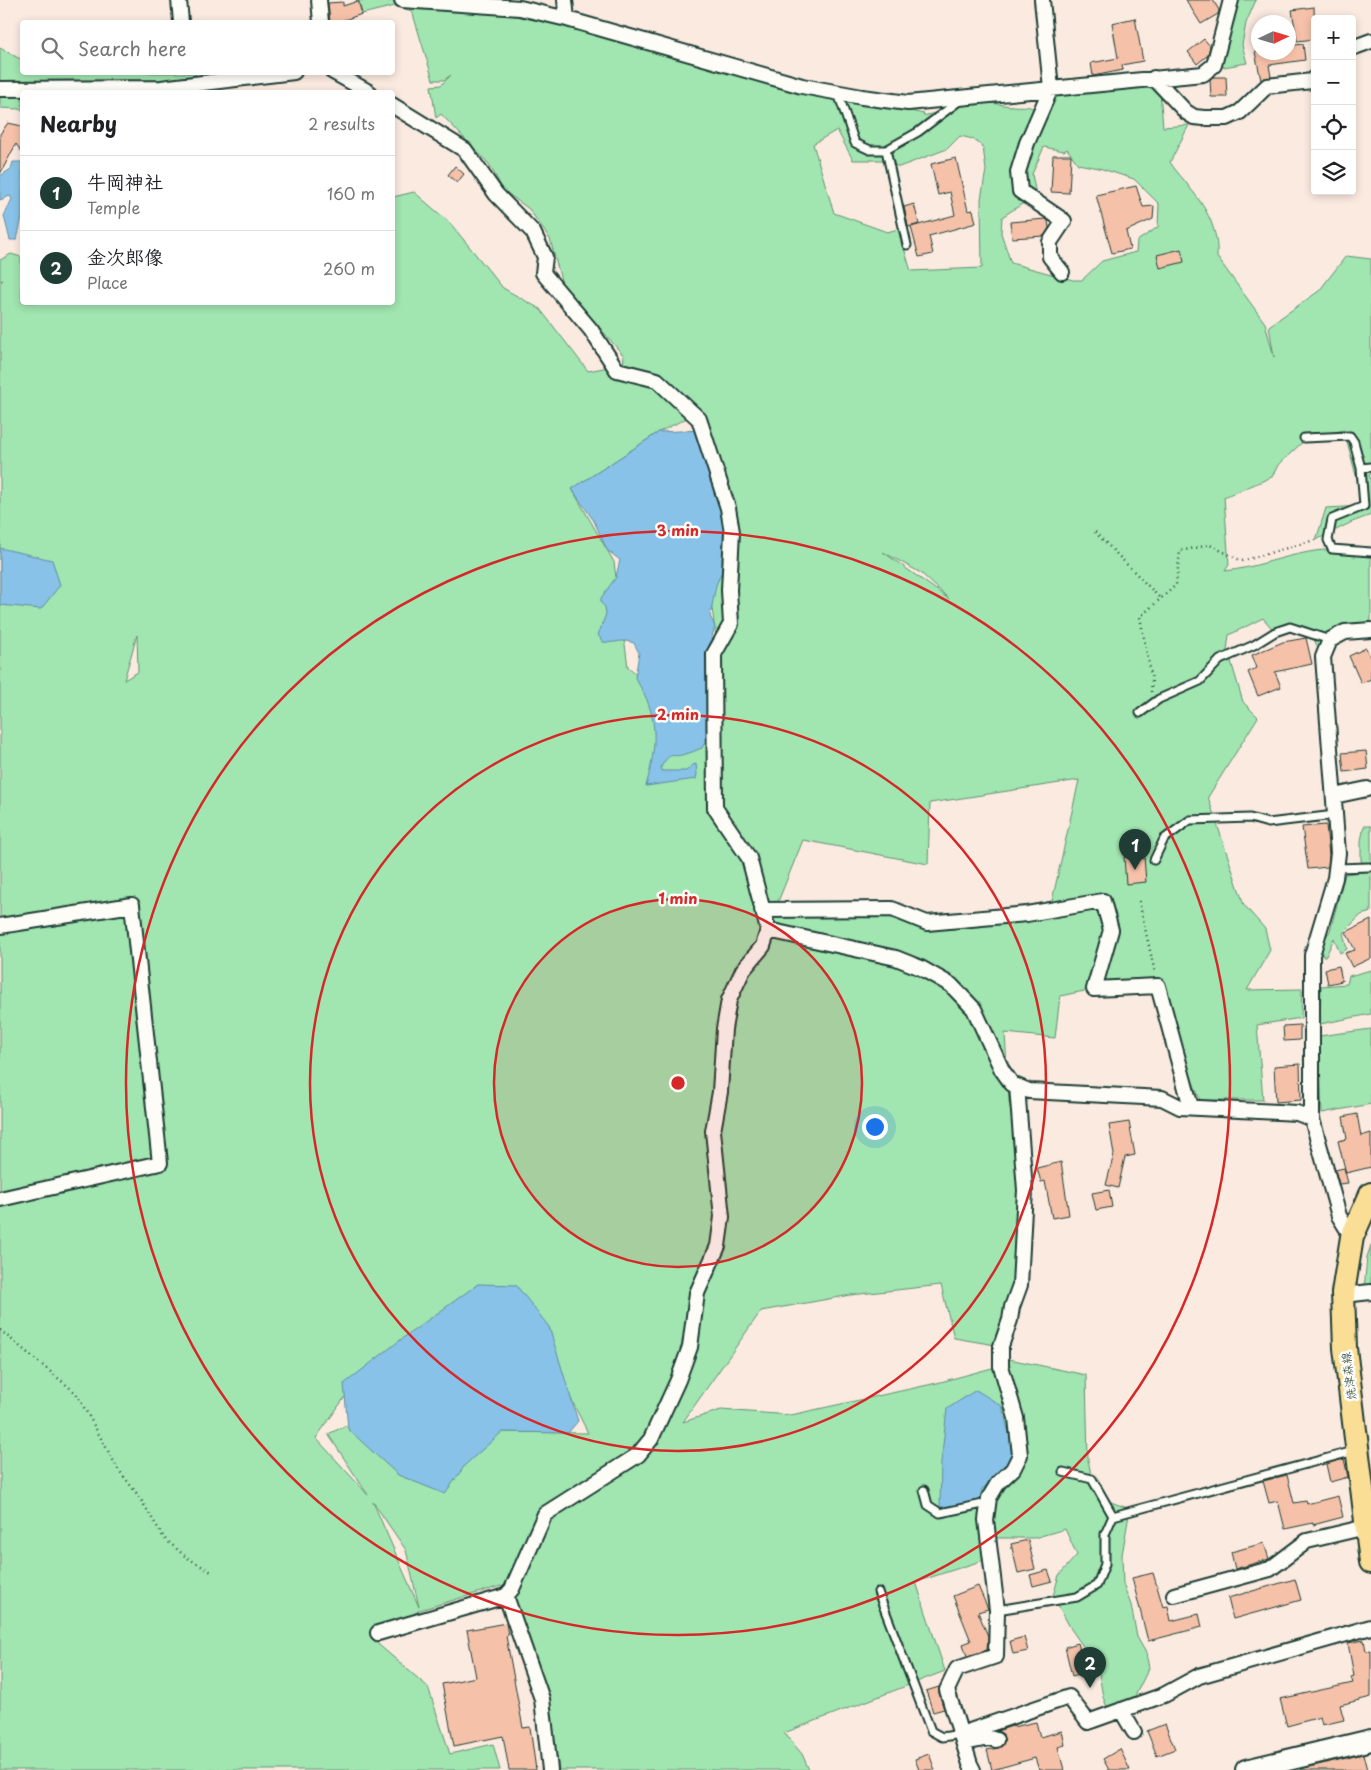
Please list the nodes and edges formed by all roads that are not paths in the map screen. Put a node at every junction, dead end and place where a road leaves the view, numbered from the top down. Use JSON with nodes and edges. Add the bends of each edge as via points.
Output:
{"nodes":[{"id":1,"x":179,"y":0,"type":"edge"},
{"id":2,"x":319,"y":0,"type":"edge"},
{"id":3,"x":402,"y":0,"type":"edge"},
{"id":4,"x":565,"y":0,"type":"edge"},
{"id":5,"x":1042,"y":0,"type":"edge"},
{"id":6,"x":1231,"y":0,"type":"edge"},
{"id":7,"x":566,"y":19,"type":"junction"},
{"id":8,"x":181,"y":20,"type":"edge"},
{"id":9,"x":321,"y":20,"type":"edge"},
{"id":10,"x":1371,"y":41,"type":"edge"},
{"id":11,"x":1356,"y":47,"type":"edge"},
{"id":12,"x":248,"y":75,"type":"edge"},
{"id":13,"x":338,"y":75,"type":"edge"},
{"id":14,"x":1154,"y":78,"type":"junction"},
{"id":15,"x":187,"y":79,"type":"edge"},
{"id":16,"x":1311,"y":81,"type":"edge"},
{"id":17,"x":1051,"y":88,"type":"junction"},
{"id":18,"x":0,"y":89,"type":"edge"},
{"id":19,"x":365,"y":90,"type":"edge"},
{"id":20,"x":838,"y":93,"type":"junction"},
{"id":21,"x":964,"y":97,"type":"junction"},
{"id":22,"x":395,"y":107,"type":"edge"},
{"id":23,"x":886,"y":150,"type":"junction"},
{"id":24,"x":907,"y":245,"type":"dead end"},
{"id":25,"x":1062,"y":272,"type":"dead end"},
{"id":26,"x":1304,"y":438,"type":"dead end"},
{"id":27,"x":1371,"y":467,"type":"edge"},
{"id":28,"x":1360,"y":468,"type":"junction"},
{"id":29,"x":1371,"y":552,"type":"edge"},
{"id":30,"x":1371,"y":630,"type":"edge"},
{"id":31,"x":1330,"y":640,"type":"junction"},
{"id":32,"x":1140,"y":713,"type":"dead end"},
{"id":33,"x":1367,"y":789,"type":"dead end"},
{"id":34,"x":1334,"y":796,"type":"junction"},
{"id":35,"x":1335,"y":815,"type":"junction"},
{"id":36,"x":1154,"y":860,"type":"dead end"},
{"id":37,"x":1369,"y":867,"type":"dead end"},
{"id":38,"x":1337,"y":868,"type":"junction"},
{"id":39,"x":762,"y":910,"type":"junction"},
{"id":40,"x":0,"y":926,"type":"edge"},
{"id":41,"x":768,"y":930,"type":"junction"},
{"id":42,"x":1017,"y":1086,"type":"junction"},
{"id":43,"x":1192,"y":1107,"type":"junction"},
{"id":44,"x":1312,"y":1120,"type":"junction"},
{"id":45,"x":1371,"y":1194,"type":"edge"},
{"id":46,"x":0,"y":1199,"type":"edge"},
{"id":47,"x":1352,"y":1237,"type":"junction"},
{"id":48,"x":1371,"y":1292,"type":"edge"},
{"id":49,"x":1343,"y":1295,"type":"junction"},
{"id":50,"x":1357,"y":1451,"type":"junction"},
{"id":51,"x":1063,"y":1472,"type":"dead end"},
{"id":52,"x":1365,"y":1473,"type":"edge"},
{"id":53,"x":924,"y":1490,"type":"dead end"},
{"id":54,"x":988,"y":1503,"type":"junction"},
{"id":55,"x":1113,"y":1516,"type":"junction"},
{"id":56,"x":1366,"y":1527,"type":"junction"},
{"id":57,"x":1371,"y":1562,"type":"edge"},
{"id":58,"x":878,"y":1592,"type":"dead end"},
{"id":59,"x":1174,"y":1595,"type":"dead end"},
{"id":60,"x":506,"y":1596,"type":"junction"},
{"id":61,"x":997,"y":1610,"type":"junction"},
{"id":62,"x":1371,"y":1627,"type":"edge"},
{"id":63,"x":378,"y":1632,"type":"dead end"},
{"id":64,"x":1121,"y":1710,"type":"junction"},
{"id":65,"x":1134,"y":1732,"type":"dead end"},
{"id":66,"x":962,"y":1739,"type":"junction"},
{"id":67,"x":996,"y":1740,"type":"dead end"},
{"id":68,"x":1371,"y":1740,"type":"edge"},
{"id":69,"x":550,"y":1770,"type":"edge"},
{"id":70,"x":973,"y":1770,"type":"edge"},
{"id":71,"x":1246,"y":1770,"type":"edge"}],
"edges":[{"from":1,"to":8,"type":"street"},
{"from":2,"to":9,"type":"street"},
{"from":3,"to":7,"type":"street","via":[[520,8]]},
{"from":4,"to":7,"type":"street"},
{"from":5,"to":17,"type":"street"},
{"from":6,"to":14,"type":"street","via":[[1214,65],[1202,74]]},
{"from":7,"to":20,"type":"street","via":[[802,86]]},
{"from":10,"to":11,"type":"street"},
{"from":12,"to":15,"type":"street"},
{"from":13,"to":19,"type":"street"},
{"from":14,"to":16,"type":"street","via":[[1186,112],[1204,118],[1227,118],[1240,112],[1266,86]]},
{"from":14,"to":17,"type":"street"},
{"from":15,"to":18,"type":"street","via":[[161,88]]},
{"from":17,"to":21,"type":"street"},
{"from":17,"to":25,"type":"street","via":[[1018,172],[1020,191],[1064,221],[1050,242],[1050,258]]},
{"from":20,"to":21,"type":"street","via":[[908,103]]},
{"from":20,"to":23,"type":"lane","via":[[855,143],[870,150]]},
{"from":21,"to":23,"type":"lane","via":[[918,132]]},
{"from":22,"to":39,"type":"street","via":[[465,150],[496,194],[533,232],[545,257],[543,273],[591,330],[617,370],[657,380],[699,420],[728,508],[732,532],[731,624],[714,654],[714,808],[749,858]]},
{"from":23,"to":24,"type":"lane"},
{"from":26,"to":28,"type":"lane","via":[[1350,436]]},
{"from":27,"to":28,"type":"lane"},
{"from":28,"to":29,"type":"lane","via":[[1364,506],[1332,519],[1328,540],[1332,549]]},
{"from":30,"to":31,"type":"street","via":[[1345,632]]},
{"from":31,"to":32,"type":"lane","via":[[1290,627],[1275,632],[1220,660],[1200,682],[1159,698]]},
{"from":31,"to":34,"type":"street","via":[[1322,657]]},
{"from":33,"to":34,"type":"street"},
{"from":34,"to":35,"type":"street"},
{"from":35,"to":36,"type":"lane","via":[[1268,823],[1250,818],[1190,820],[1164,839]]},
{"from":35,"to":38,"type":"street"},
{"from":37,"to":38,"type":"lane"},
{"from":38,"to":44,"type":"street","via":[[1312,955]]},
{"from":39,"to":41,"type":"street"},
{"from":39,"to":43,"type":"street","via":[[892,909],[927,923],[1027,914],[1103,902],[1111,930],[1094,989],[1158,986]]},
{"from":40,"to":46,"type":"street","via":[[132,905],[160,1163]]},
{"from":41,"to":42,"type":"street","via":[[896,958],[951,985],[974,1009],[1002,1070]]},
{"from":41,"to":60,"type":"street","via":[[763,946],[743,970],[729,1000],[713,1131],[721,1227],[718,1246],[697,1293],[690,1347],[678,1380],[651,1439],[638,1455],[545,1514],[512,1590]]},
{"from":42,"to":43,"type":"street","via":[[1029,1091],[1162,1098],[1180,1107]]},
{"from":42,"to":54,"type":"street","via":[[1025,1190],[1020,1285],[1001,1346],[1001,1366],[1016,1418],[1020,1455],[1013,1469],[998,1482]]},
{"from":43,"to":44,"type":"street","via":[[1297,1113]]},
{"from":44,"to":47,"type":"street","via":[[1339,1216]]},
{"from":45,"to":47,"type":"main road","name":"焼津森線"},
{"from":47,"to":49,"type":"main road","name":"焼津森線"},
{"from":48,"to":49,"type":"street"},
{"from":49,"to":50,"type":"main road","name":"焼津森線","via":[[1344,1348]]},
{"from":50,"to":52,"type":"main road","name":"焼津森線"},
{"from":50,"to":55,"type":"lane"},
{"from":51,"to":55,"type":"lane","via":[[1092,1479]]},
{"from":52,"to":56,"type":"main road","name":"焼津森線"},
{"from":53,"to":54,"type":"lane","via":[[928,1505],[940,1513]]},
{"from":54,"to":61,"type":"street","via":[[986,1520]]},
{"from":55,"to":61,"type":"lane","via":[[1105,1534],[1105,1564],[1096,1585],[1077,1597]]},
{"from":56,"to":57,"type":"main road","name":"焼津森線"},
{"from":56,"to":59,"type":"street","via":[[1307,1541],[1270,1569]]},
{"from":58,"to":66,"type":"lane","via":[[931,1731],[942,1737]]},
{"from":60,"to":63,"type":"street"},
{"from":60,"to":69,"type":"street","via":[[542,1699]]},
{"from":61,"to":66,"type":"street","via":[[996,1656],[957,1669],[947,1690]]},
{"from":62,"to":64,"type":"street","via":[[1199,1676],[1164,1695]]},
{"from":64,"to":65,"type":"street"},
{"from":64,"to":66,"type":"street","via":[[1088,1722],[1069,1697]]},
{"from":66,"to":67,"type":"street"},
{"from":66,"to":70,"type":"street"},
{"from":68,"to":71,"type":"street"}]}
